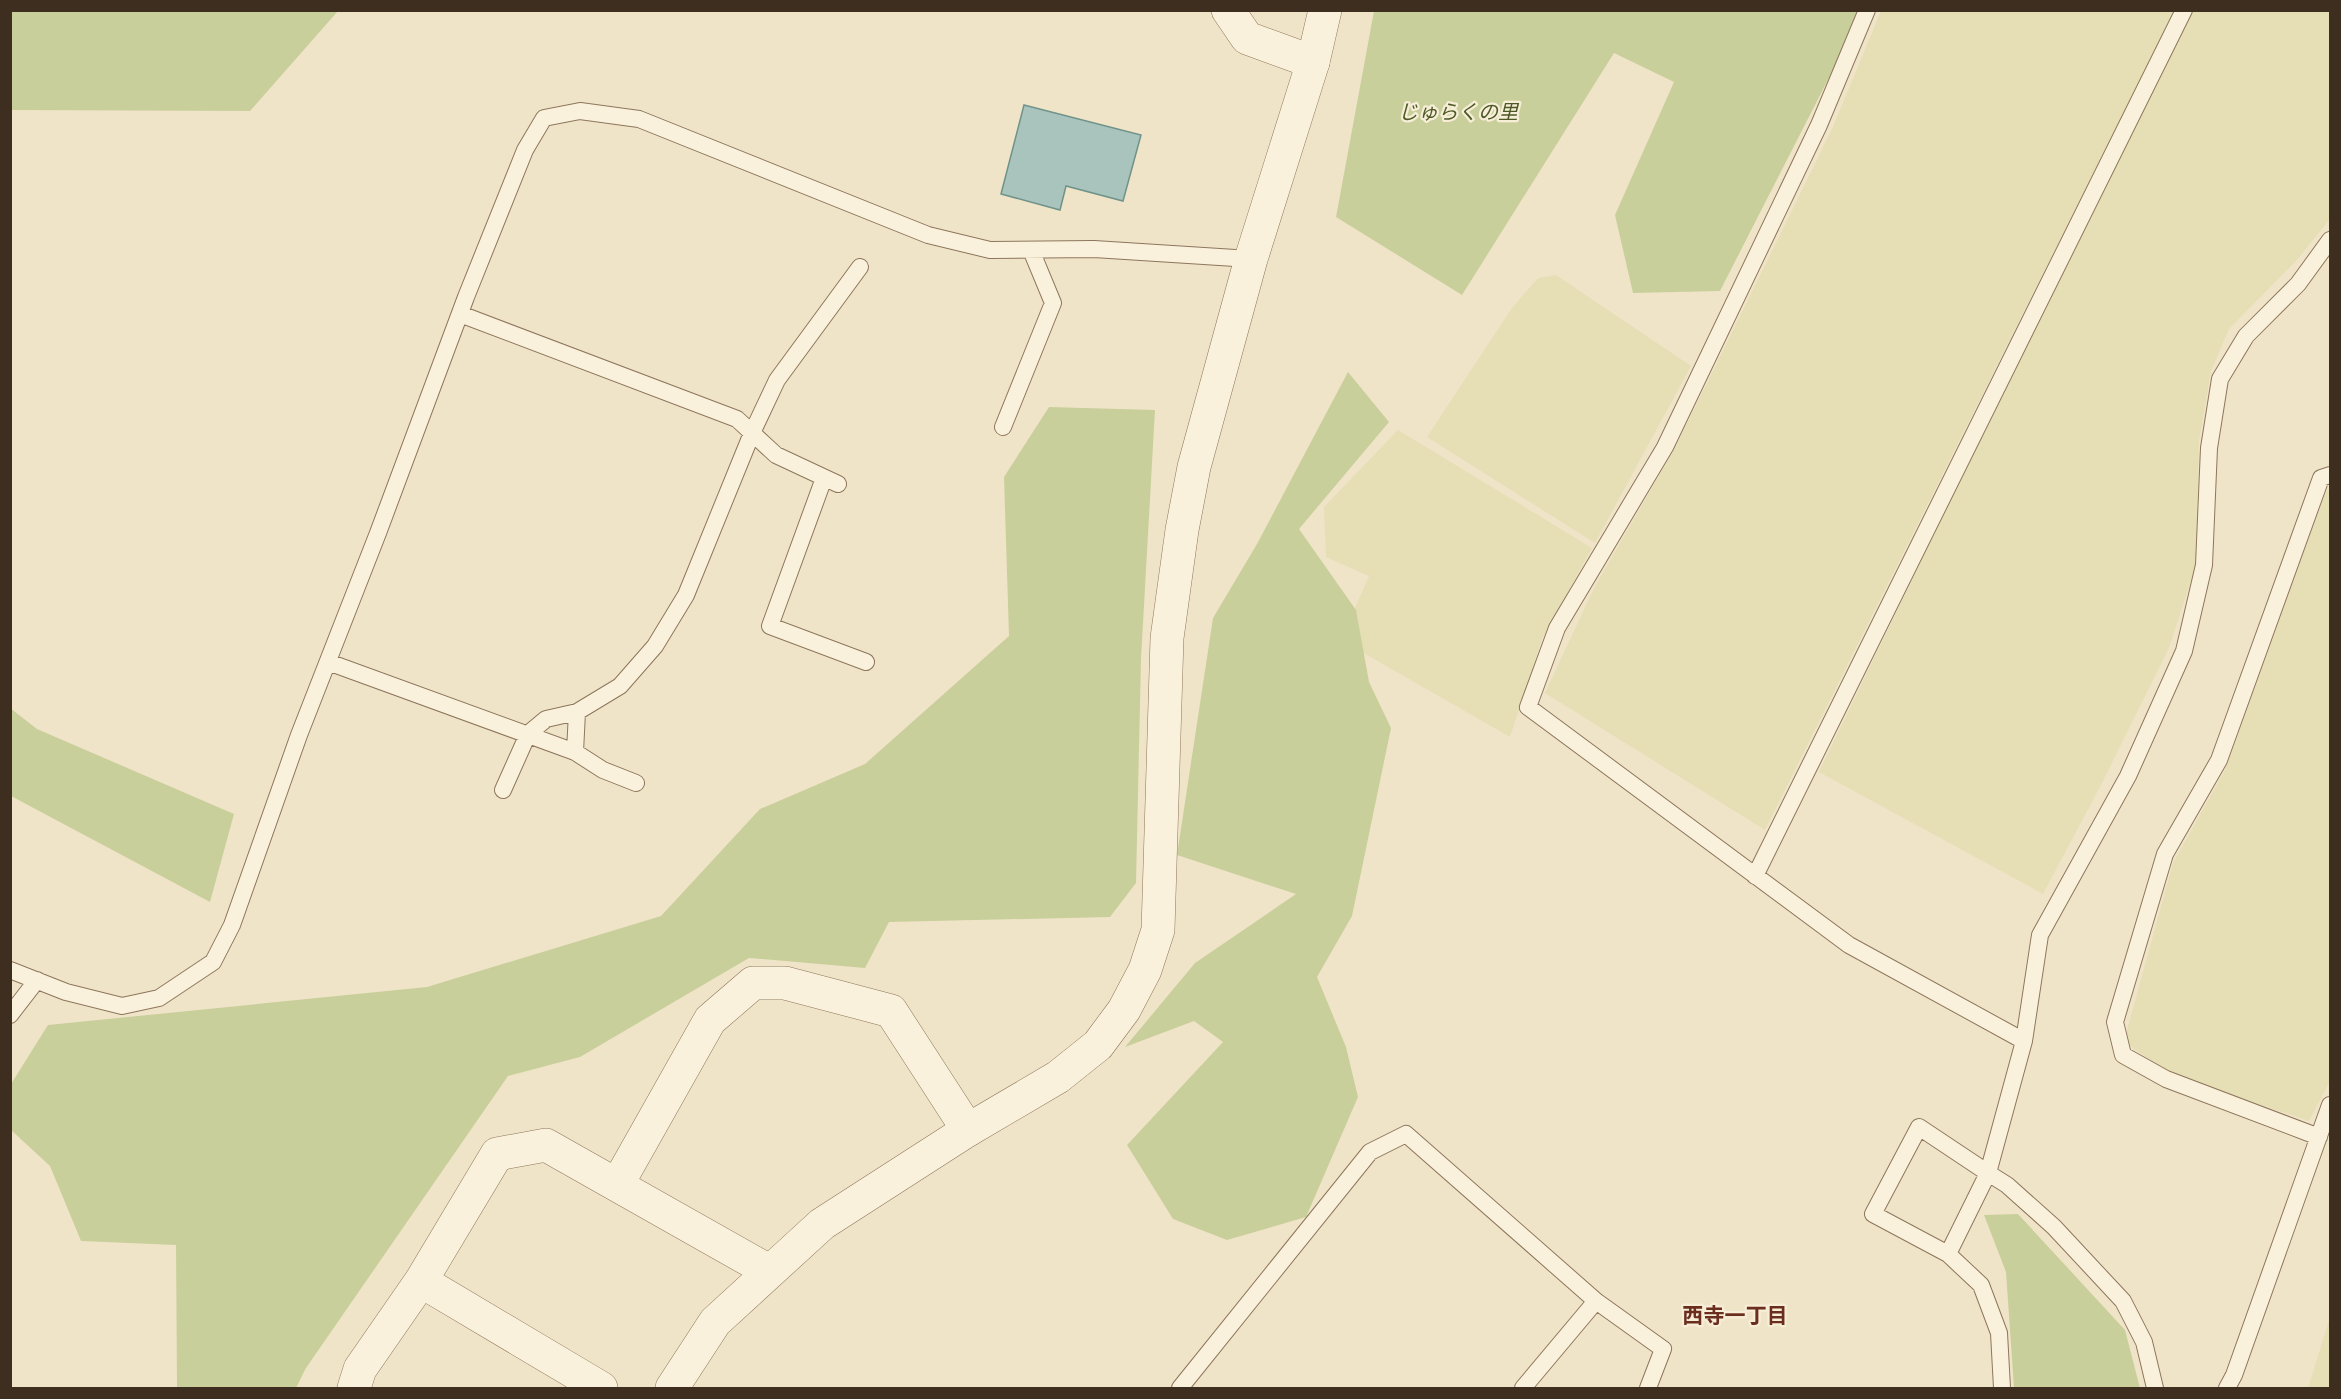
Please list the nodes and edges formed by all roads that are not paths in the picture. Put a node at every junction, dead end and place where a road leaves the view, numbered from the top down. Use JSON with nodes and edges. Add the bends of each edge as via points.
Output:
{"nodes":[{"id":1,"x":1228,"y":10,"type":"edge"},
{"id":2,"x":1325,"y":10,"type":"edge"},
{"id":3,"x":1867,"y":10,"type":"edge"},
{"id":4,"x":2184,"y":10,"type":"edge"},
{"id":5,"x":1313,"y":62,"type":"junction"},
{"id":6,"x":2331,"y":240,"type":"edge"},
{"id":7,"x":1031,"y":250,"type":"junction"},
{"id":8,"x":1251,"y":259,"type":"junction"},
{"id":9,"x":860,"y":267,"type":"dead end"},
{"id":10,"x":460,"y":314,"type":"junction"},
{"id":11,"x":1003,"y":427,"type":"dead end"},
{"id":12,"x":752,"y":433,"type":"junction"},
{"id":13,"x":2331,"y":475,"type":"edge"},
{"id":14,"x":328,"y":662,"type":"junction"},
{"id":15,"x":866,"y":662,"type":"dead end"},
{"id":16,"x":577,"y":712,"type":"junction"},
{"id":17,"x":528,"y":734,"type":"junction"},
{"id":18,"x":575,"y":752,"type":"junction"},
{"id":19,"x":636,"y":783,"type":"dead end"},
{"id":20,"x":502,"y":790,"type":"dead end"},
{"id":21,"x":1755,"y":876,"type":"junction"},
{"id":22,"x":10,"y":970,"type":"edge"},
{"id":23,"x":37,"y":980,"type":"junction"},
{"id":24,"x":10,"y":1015,"type":"edge"},
{"id":25,"x":2024,"y":1041,"type":"junction"},
{"id":26,"x":2331,"y":1105,"type":"edge"},
{"id":27,"x":968,"y":1130,"type":"junction"},
{"id":28,"x":2319,"y":1137,"type":"junction"},
{"id":29,"x":1988,"y":1173,"type":"junction"},
{"id":30,"x":617,"y":1185,"type":"junction"},
{"id":31,"x":1948,"y":1254,"type":"junction"},
{"id":32,"x":769,"y":1271,"type":"junction"},
{"id":33,"x":421,"y":1281,"type":"junction"},
{"id":34,"x":1596,"y":1301,"type":"junction"},
{"id":35,"x":354,"y":1389,"type":"edge"},
{"id":36,"x":601,"y":1389,"type":"edge"},
{"id":37,"x":672,"y":1389,"type":"edge"},
{"id":38,"x":1180,"y":1389,"type":"edge"},
{"id":39,"x":1523,"y":1389,"type":"edge"},
{"id":40,"x":1648,"y":1389,"type":"edge"},
{"id":41,"x":2002,"y":1389,"type":"edge"},
{"id":42,"x":2155,"y":1389,"type":"edge"},
{"id":43,"x":2227,"y":1389,"type":"edge"}],
"edges":[{"from":1,"to":5,"type":"street","via":[[1247,38]]},
{"from":2,"to":5,"type":"street"},
{"from":3,"to":21,"type":"lane","via":[[1819,124],[1665,447],[1557,628],[1528,707]]},
{"from":4,"to":21,"type":"lane"},
{"from":5,"to":8,"type":"street"},
{"from":6,"to":25,"type":"lane","via":[[2298,284],[2246,336],[2220,379],[2209,448],[2204,564],[2184,651],[2128,776],[2040,935]]},
{"from":7,"to":8,"type":"lane","via":[[1094,249]]},
{"from":7,"to":10,"type":"lane","via":[[990,250],[928,235],[639,119],[580,111],[544,118],[525,150]]},
{"from":7,"to":11,"type":"lane","via":[[1053,303]]},
{"from":8,"to":27,"type":"street","via":[[1194,466],[1180,541],[1167,638],[1158,930],[1149,960],[1124,1010],[1098,1045],[1058,1077]]},
{"from":9,"to":12,"type":"lane","via":[[777,380]]},
{"from":10,"to":12,"type":"lane","via":[[737,419]]},
{"from":10,"to":14,"type":"lane"},
{"from":12,"to":15,"type":"lane","via":[[776,455],[831,481],[770,626]]},
{"from":12,"to":16,"type":"lane","via":[[686,595],[655,646],[620,686]]},
{"from":13,"to":28,"type":"lane","via":[[2321,478],[2219,759],[2165,854],[2115,1022],[2123,1055],[2157,1074]]},
{"from":14,"to":17,"type":"lane"},
{"from":14,"to":23,"type":"lane","via":[[232,926],[213,962],[159,998],[122,1006]]},
{"from":16,"to":17,"type":"lane","via":[[546,719]]},
{"from":16,"to":18,"type":"lane"},
{"from":17,"to":18,"type":"lane"},
{"from":17,"to":20,"type":"lane"},
{"from":18,"to":19,"type":"lane","via":[[603,770]]},
{"from":21,"to":25,"type":"lane","via":[[1849,945]]},
{"from":22,"to":23,"type":"lane"},
{"from":23,"to":24,"type":"lane"},
{"from":25,"to":29,"type":"lane"},
{"from":26,"to":28,"type":"lane"},
{"from":27,"to":30,"type":"street","via":[[891,1011],[785,983],[753,983],[710,1020]]},
{"from":27,"to":32,"type":"street","via":[[822,1224]]},
{"from":28,"to":43,"type":"lane"},
{"from":29,"to":31,"type":"lane"},
{"from":29,"to":31,"type":"lane","via":[[1918,1127],[1873,1214]]},
{"from":29,"to":42,"type":"lane","via":[[2054,1227],[2123,1301],[2144,1342]]},
{"from":30,"to":32,"type":"street"},
{"from":30,"to":33,"type":"street","via":[[546,1145],[497,1154]]},
{"from":31,"to":41,"type":"lane","via":[[1981,1285],[1999,1333]]},
{"from":32,"to":37,"type":"street","via":[[716,1322]]},
{"from":33,"to":35,"type":"street","via":[[360,1369]]},
{"from":33,"to":36,"type":"street"},
{"from":34,"to":38,"type":"lane","via":[[1406,1134],[1370,1152]]},
{"from":34,"to":39,"type":"lane"},
{"from":34,"to":40,"type":"lane","via":[[1663,1349]]}]}
